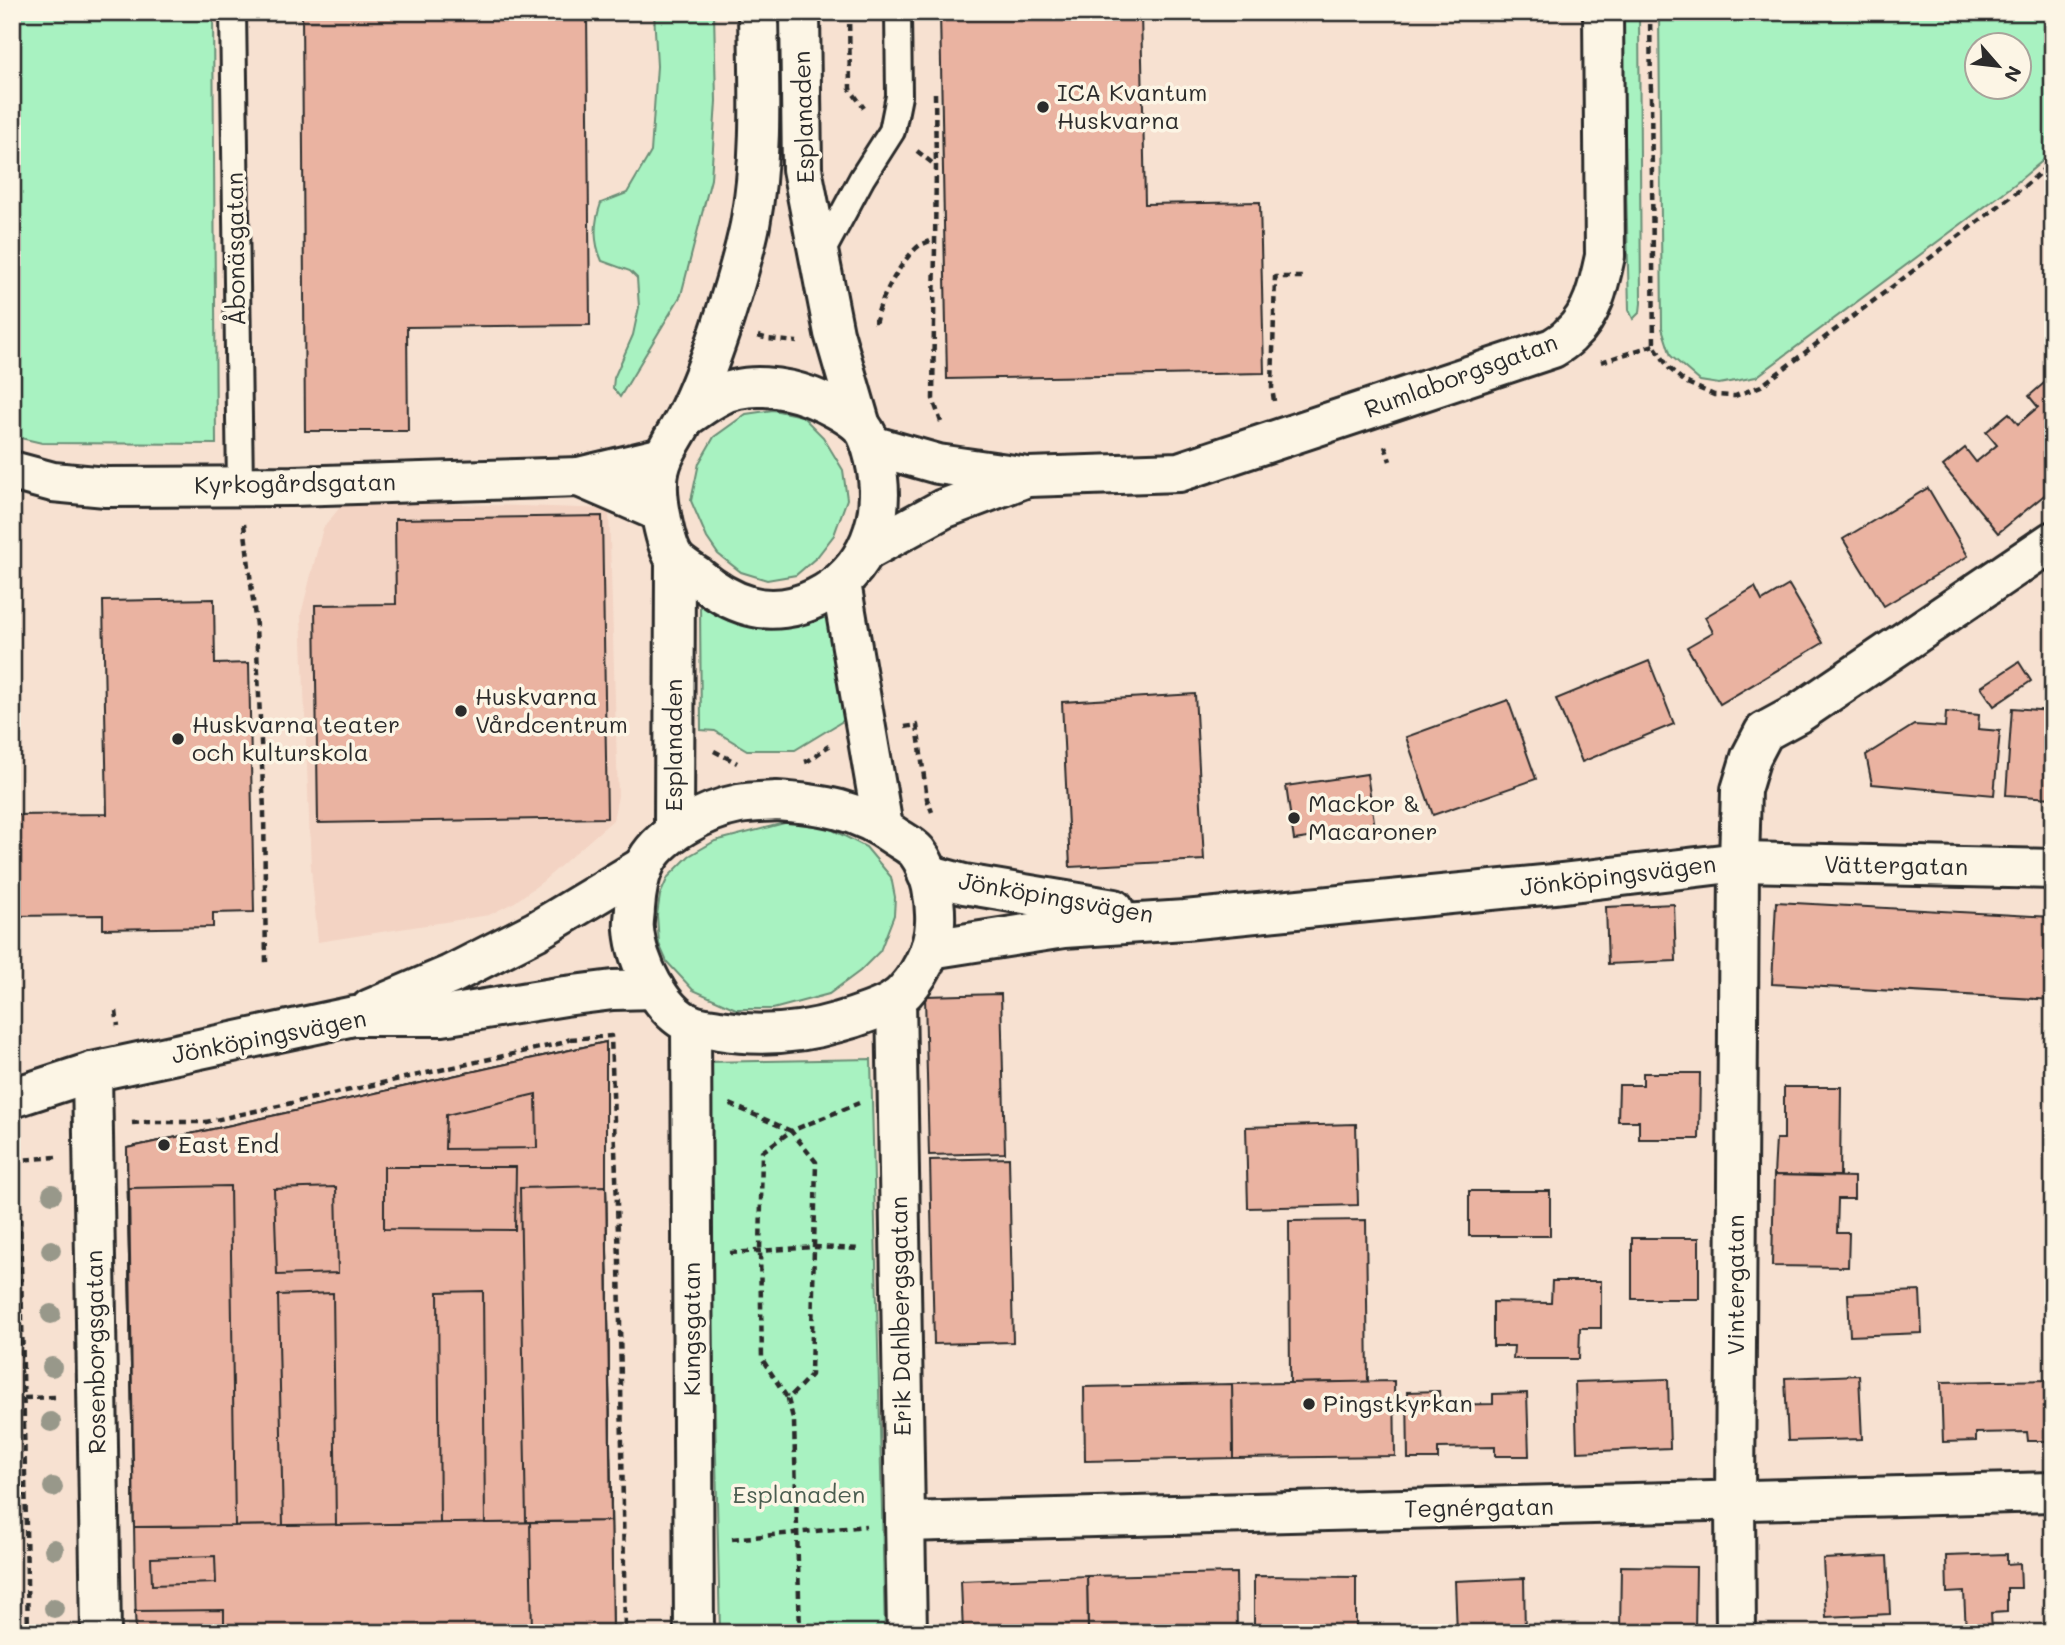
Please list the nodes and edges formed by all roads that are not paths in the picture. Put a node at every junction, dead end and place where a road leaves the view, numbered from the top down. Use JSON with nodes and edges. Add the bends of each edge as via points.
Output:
{"nodes":[{"id":1,"x":233,"y":12,"type":"edge"},
{"id":2,"x":758,"y":12,"type":"edge"},
{"id":3,"x":800,"y":12,"type":"edge"},
{"id":4,"x":898,"y":12,"type":"edge"},
{"id":5,"x":1603,"y":12,"type":"edge"},
{"id":6,"x":819,"y":258,"type":"junction"},
{"id":7,"x":686,"y":417,"type":"junction"},
{"id":8,"x":866,"y":435,"type":"junction"},
{"id":9,"x":663,"y":457,"type":"junction"},
{"id":10,"x":12,"y":471,"type":"edge"},
{"id":11,"x":579,"y":477,"type":"junction"},
{"id":12,"x":1028,"y":477,"type":"junction"},
{"id":13,"x":240,"y":485,"type":"junction"},
{"id":14,"x":660,"y":512,"type":"junction"},
{"id":15,"x":2053,"y":541,"type":"edge"},
{"id":16,"x":866,"y":551,"type":"junction"},
{"id":17,"x":675,"y":559,"type":"junction"},
{"id":18,"x":841,"y":583,"type":"junction"},
{"id":19,"x":883,"y":827,"type":"junction"},
{"id":20,"x":674,"y":832,"type":"junction"},
{"id":21,"x":1739,"y":862,"type":"junction"},
{"id":22,"x":644,"y":866,"type":"junction"},
{"id":23,"x":2053,"y":869,"type":"edge"},
{"id":24,"x":928,"y":874,"type":"junction"},
{"id":25,"x":1185,"y":920,"type":"junction"},
{"id":26,"x":930,"y":949,"type":"junction"},
{"id":27,"x":655,"y":989,"type":"junction"},
{"id":28,"x":896,"y":999,"type":"junction"},
{"id":29,"x":354,"y":1016,"type":"junction"},
{"id":30,"x":691,"y":1025,"type":"junction"},
{"id":31,"x":92,"y":1072,"type":"junction"},
{"id":32,"x":12,"y":1098,"type":"edge"},
{"id":33,"x":2053,"y":1492,"type":"edge"},
{"id":34,"x":1735,"y":1502,"type":"junction"},
{"id":35,"x":905,"y":1522,"type":"junction"},
{"id":36,"x":101,"y":1633,"type":"edge"},
{"id":37,"x":694,"y":1633,"type":"edge"},
{"id":38,"x":907,"y":1633,"type":"edge"},
{"id":39,"x":1736,"y":1633,"type":"edge"}],
"edges":[{"from":1,"to":13,"type":"lane","name":"Åbonäsgatan"},
{"from":2,"to":7,"type":"street","name":"Esplanaden","via":[[760,101],[750,226],[708,366]]},
{"from":3,"to":6,"type":"street","name":"Esplanaden","via":[[802,169]]},
{"from":4,"to":6,"type":"lane","via":[[899,96],[892,131]]},
{"from":5,"to":12,"type":"street","name":"Rumlaborgsgatan","via":[[1605,256],[1598,293],[1572,334],[1553,348],[1179,472]]},
{"from":6,"to":8,"type":"street","name":"Esplanaden","via":[[834,333]]},
{"from":7,"to":8,"type":"street","via":[[721,394],[768,387],[793,390],[825,403]]},
{"from":7,"to":9,"type":"street"},
{"from":8,"to":12,"type":"street","name":"Rumlaborgsgatan","via":[[938,464]]},
{"from":8,"to":16,"type":"street","via":[[878,474],[878,506]]},
{"from":9,"to":11,"type":"street"},
{"from":9,"to":14,"type":"street","via":[[658,481]]},
{"from":10,"to":13,"type":"street","name":"Kyrkogårdsgatan","via":[[53,482],[106,487]]},
{"from":11,"to":13,"type":"street","name":"Kyrkogårdsgatan"},
{"from":11,"to":14,"type":"street"},
{"from":12,"to":16,"type":"street","name":"Rumlaborgsgatan","via":[[943,509]]},
{"from":14,"to":17,"type":"street"},
{"from":15,"to":21,"type":"street","name":"Jönköpingsvägen","via":[[1764,732],[1741,790]]},
{"from":16,"to":18,"type":"street"},
{"from":17,"to":18,"type":"street","via":[[716,590],[752,607],[780,609],[805,604]]},
{"from":17,"to":20,"type":"street","name":"Esplanaden"},
{"from":18,"to":19,"type":"street"},
{"from":19,"to":20,"type":"street","via":[[815,804],[776,801],[738,804]]},
{"from":19,"to":24,"type":"street","via":[[917,851]]},
{"from":20,"to":22,"type":"street","name":"Esplanaden"},
{"from":21,"to":23,"type":"street","name":"Vättergatan"},
{"from":21,"to":25,"type":"street","name":"Jönköpingsvägen"},
{"from":21,"to":34,"type":"street","name":"Vintergatan"},
{"from":22,"to":27,"type":"street","name":"Esplanaden","via":[[634,929],[640,958]]},
{"from":22,"to":29,"type":"street","via":[[536,931]]},
{"from":24,"to":25,"type":"street","name":"Jönköpingsvägen","via":[[974,886]]},
{"from":24,"to":26,"type":"street","via":[[935,913]]},
{"from":25,"to":26,"type":"street","name":"Jönköpingsvägen","via":[[1064,928]]},
{"from":26,"to":28,"type":"street"},
{"from":27,"to":29,"type":"street","name":"Jönköpingsvägen","via":[[565,996],[442,1016]]},
{"from":27,"to":30,"type":"street","name":"Esplanaden"},
{"from":28,"to":30,"type":"street","via":[[821,1028],[784,1034],[746,1035]]},
{"from":28,"to":35,"type":"street","name":"Erik Dahlbergsgatan"},
{"from":29,"to":31,"type":"street","name":"Jönköpingsvägen"},
{"from":30,"to":37,"type":"street","name":"Kungsgatan"},
{"from":31,"to":32,"type":"street","name":"Jönköpingsvägen"},
{"from":31,"to":36,"type":"street","name":"Rosenborgsgatan"},
{"from":33,"to":34,"type":"street","name":"Tegnérgatan"},
{"from":34,"to":35,"type":"street","name":"Tegnérgatan"},
{"from":34,"to":39,"type":"street","name":"Vintergatan"},
{"from":35,"to":38,"type":"street","name":"Erik Dahlbergsgatan"}]}
